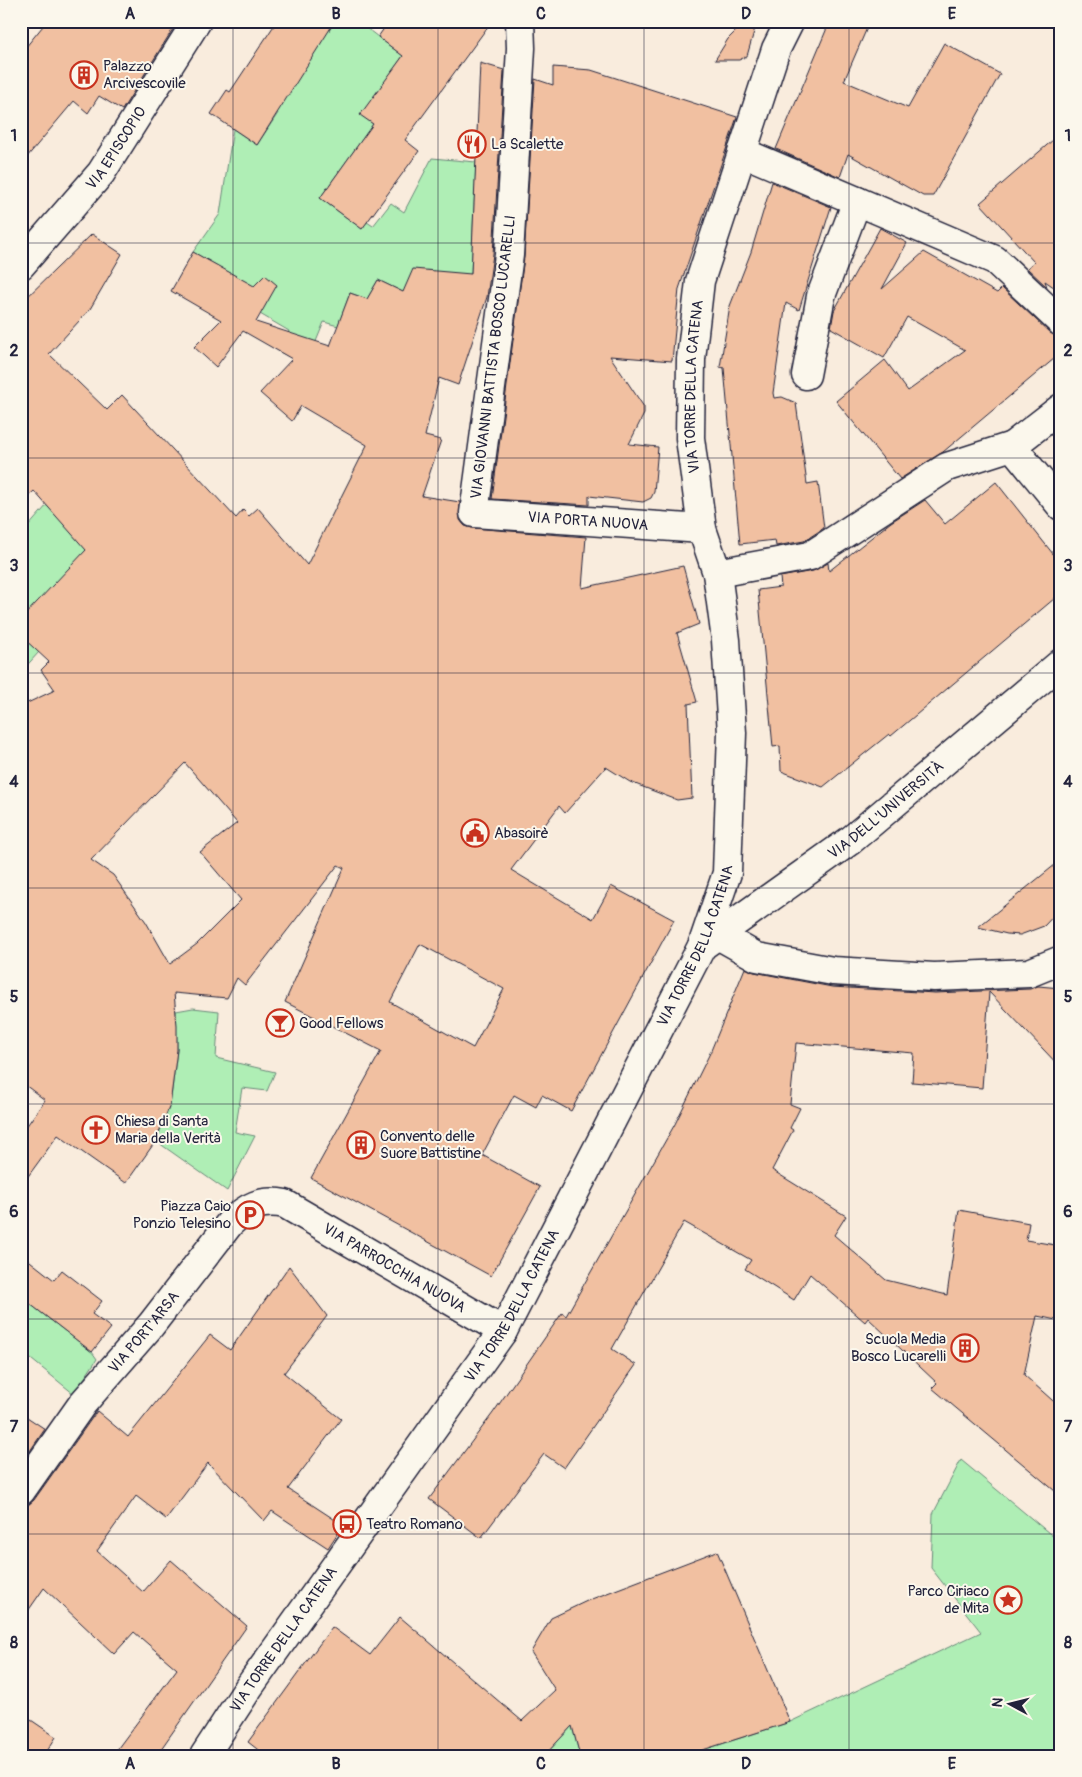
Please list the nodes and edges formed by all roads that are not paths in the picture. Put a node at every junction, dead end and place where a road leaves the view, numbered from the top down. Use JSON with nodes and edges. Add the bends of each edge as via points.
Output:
{"nodes":[{"id":1,"x":197,"y":21,"type":"edge"},
{"id":2,"x":520,"y":21,"type":"edge"},
{"id":3,"x":790,"y":21,"type":"edge"},
{"id":4,"x":742,"y":152,"type":"junction"},
{"id":5,"x":857,"y":201,"type":"junction"},
{"id":6,"x":21,"y":265,"type":"edge"},
{"id":7,"x":1061,"y":322,"type":"edge"},
{"id":8,"x":806,"y":375,"type":"dead end"},
{"id":9,"x":1061,"y":408,"type":"edge"},
{"id":10,"x":1012,"y":446,"type":"junction"},
{"id":11,"x":1061,"y":506,"type":"edge"},
{"id":12,"x":474,"y":513,"type":"joint"},
{"id":13,"x":702,"y":529,"type":"junction"},
{"id":14,"x":717,"y":573,"type":"junction"},
{"id":15,"x":1061,"y":663,"type":"edge"},
{"id":16,"x":710,"y":941,"type":"junction"},
{"id":17,"x":1061,"y":960,"type":"edge"},
{"id":18,"x":284,"y":1204,"type":"joint"},
{"id":19,"x":503,"y":1331,"type":"junction"},
{"id":20,"x":21,"y":1491,"type":"edge"},
{"id":21,"x":204,"y":1756,"type":"edge"}],
"edges":[{"from":1,"to":6,"type":"street","name":"VIA EPISCOPIO","via":[[101,173]]},
{"from":2,"to":12,"type":"street","name":"VIA GIOVANNI BATTISTA BOSCO LUCARELLI","via":[[509,255]]},
{"from":3,"to":4,"type":"street","name":"VIA TORRE DELLA CATENA","via":[[776,49]]},
{"from":4,"to":5,"type":"street"},
{"from":4,"to":13,"type":"street","name":"VIA TORRE DELLA CATENA","via":[[700,281],[691,359],[690,438]]},
{"from":5,"to":7,"type":"street","via":[[995,260]]},
{"from":5,"to":8,"type":"street","via":[[821,296]]},
{"from":9,"to":10,"type":"street"},
{"from":10,"to":11,"type":"street"},
{"from":10,"to":14,"type":"street","via":[[947,467],[810,556]]},
{"from":12,"to":13,"type":"street","name":"VIA PORTA NUOVA"},
{"from":13,"to":14,"type":"street","name":"VIA TORRE DELLA CATENA"},
{"from":14,"to":16,"type":"street","name":"VIA TORRE DELLA CATENA","via":[[726,640],[732,733],[727,873]]},
{"from":15,"to":16,"type":"street","name":"VIA DELL'UNIVERSITÀ","via":[[851,840]]},
{"from":16,"to":17,"type":"street","via":[[758,957],[833,971],[934,977],[1030,973]]},
{"from":16,"to":19,"type":"street","name":"VIA TORRE DELLA CATENA"},
{"from":18,"to":19,"type":"street","name":"VIA PARROCCHIA NUOVA"},
{"from":18,"to":20,"type":"street","name":"VIA PORT'ARSA","via":[[258,1203],[230,1223],[151,1325],[83,1403]]},
{"from":19,"to":21,"type":"street","name":"VIA TORRE DELLA CATENA","via":[[249,1687]]}]}
